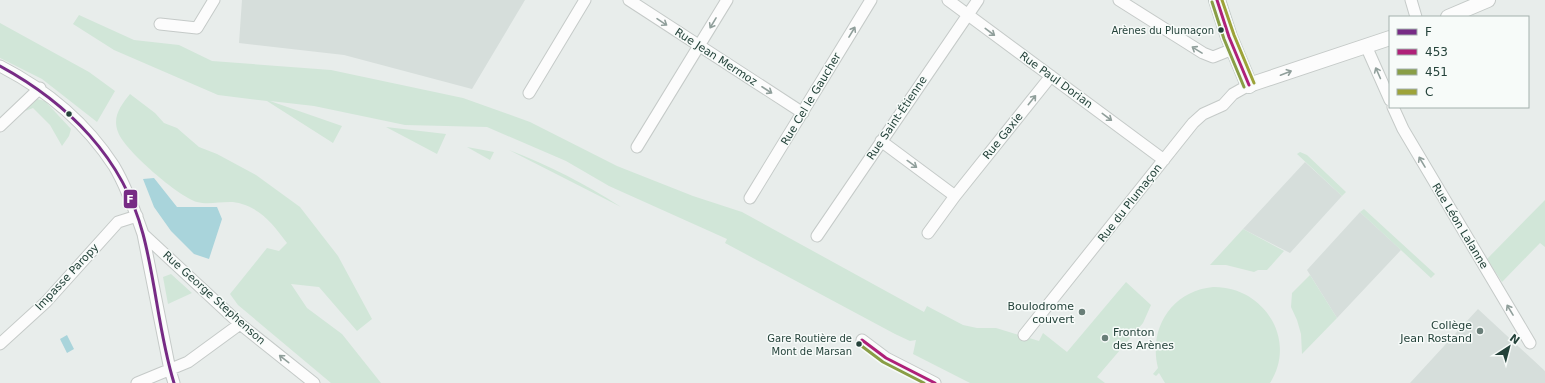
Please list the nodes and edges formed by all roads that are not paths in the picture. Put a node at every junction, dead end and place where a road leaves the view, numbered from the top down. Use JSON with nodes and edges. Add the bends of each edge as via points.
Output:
{"nodes":[{"id":1,"x":214,"y":0,"type":"edge"},
{"id":2,"x":585,"y":0,"type":"edge"},
{"id":3,"x":630,"y":0,"type":"edge"},
{"id":4,"x":727,"y":0,"type":"edge"},
{"id":5,"x":871,"y":0,"type":"edge"},
{"id":6,"x":948,"y":0,"type":"edge"},
{"id":7,"x":978,"y":0,"type":"edge"},
{"id":8,"x":1119,"y":0,"type":"edge"},
{"id":9,"x":1217,"y":0,"type":"edge"},
{"id":10,"x":1411,"y":0,"type":"edge"},
{"id":11,"x":1488,"y":0,"type":"edge"},
{"id":12,"x":968,"y":15,"type":"junction"},
{"id":13,"x":1416,"y":16,"type":"edge"},
{"id":14,"x":1450,"y":16,"type":"edge"},
{"id":15,"x":160,"y":24,"type":"dead end"},
{"id":16,"x":1389,"y":38,"type":"edge"},
{"id":17,"x":699,"y":46,"type":"junction"},
{"id":18,"x":1366,"y":46,"type":"junction"},
{"id":19,"x":1233,"y":49,"type":"junction"},
{"id":20,"x":0,"y":66,"type":"edge"},
{"id":21,"x":1051,"y":76,"type":"junction"},
{"id":22,"x":1249,"y":85,"type":"junction"},
{"id":23,"x":40,"y":88,"type":"junction"},
{"id":24,"x":529,"y":93,"type":"dead end"},
{"id":25,"x":1389,"y":98,"type":"edge"},
{"id":26,"x":1393,"y":108,"type":"edge"},
{"id":27,"x":803,"y":114,"type":"junction"},
{"id":28,"x":0,"y":126,"type":"edge"},
{"id":29,"x":881,"y":141,"type":"junction"},
{"id":30,"x":638,"y":147,"type":"dead end"},
{"id":31,"x":1164,"y":160,"type":"junction"},
{"id":32,"x":955,"y":196,"type":"junction"},
{"id":33,"x":750,"y":198,"type":"dead end"},
{"id":34,"x":137,"y":216,"type":"junction"},
{"id":35,"x":143,"y":234,"type":"junction"},
{"id":36,"x":928,"y":234,"type":"dead end"},
{"id":37,"x":817,"y":236,"type":"dead end"},
{"id":38,"x":240,"y":324,"type":"junction"},
{"id":39,"x":1024,"y":335,"type":"dead end"},
{"id":40,"x":862,"y":340,"type":"dead end"},
{"id":41,"x":1530,"y":343,"type":"dead end"},
{"id":42,"x":0,"y":344,"type":"edge"},
{"id":43,"x":170,"y":370,"type":"junction"},
{"id":44,"x":137,"y":383,"type":"edge"},
{"id":45,"x":174,"y":383,"type":"edge"},
{"id":46,"x":314,"y":383,"type":"edge"},
{"id":47,"x":935,"y":383,"type":"edge"}],
"edges":[{"from":1,"to":15,"type":"street","via":[[197,28]]},
{"from":2,"to":24,"type":"street"},
{"from":3,"to":17,"type":"street","name":"Rue Jean Mermoz","one_way":true},
{"from":4,"to":17,"type":"street","one_way":true},
{"from":27,"to":5,"type":"street","name":"Rue Cel le Gaucher","one_way":true},
{"from":6,"to":12,"type":"street","name":"Rue Paul Dorian"},
{"from":7,"to":12,"type":"street","name":"Rue Saint-Étienne"},
{"from":19,"to":8,"type":"street","one_way":true,"via":[[1213,57],[1203,53]]},
{"from":9,"to":19,"type":"main road"},
{"from":10,"to":13,"type":"street"},
{"from":11,"to":14,"type":"street"},
{"from":12,"to":21,"type":"street","name":"Rue Paul Dorian","one_way":true},
{"from":12,"to":29,"type":"street","name":"Rue Saint-Étienne"},
{"from":16,"to":18,"type":"street"},
{"from":17,"to":27,"type":"street","name":"Rue Jean Mermoz","one_way":true},
{"from":17,"to":30,"type":"street"},
{"from":22,"to":18,"type":"street","one_way":true},
{"from":25,"to":18,"type":"street","one_way":true},
{"from":19,"to":22,"type":"main road"},
{"from":20,"to":23,"type":"street","name":"Rue George Stephenson"},
{"from":21,"to":31,"type":"street","name":"Rue Paul Dorian","one_way":true},
{"from":32,"to":21,"type":"street","name":"Rue Gaxie","one_way":true},
{"from":22,"to":31,"type":"street","name":"Rue du Plumaçon","via":[[1233,94],[1223,105],[1203,114]]},
{"from":23,"to":28,"type":"street"},
{"from":23,"to":34,"type":"street","name":"Rue George Stephenson","via":[[94,139],[114,167]]},
{"from":41,"to":26,"type":"street","name":"Rue Léon Lalanne","one_way":true,"via":[[1403,129]]},
{"from":27,"to":33,"type":"street","name":"Rue Cel le Gaucher"},
{"from":29,"to":32,"type":"street","one_way":true},
{"from":29,"to":37,"type":"street","name":"Rue Saint-Étienne"},
{"from":31,"to":39,"type":"street","name":"Rue du Plumaçon"},
{"from":32,"to":36,"type":"street","name":"Rue Gaxie"},
{"from":34,"to":35,"type":"street","name":"Rue George Stephenson"},
{"from":34,"to":42,"type":"street","name":"Impasse Paropy","via":[[118,222],[46,302]]},
{"from":35,"to":38,"type":"street","name":"Rue George Stephenson"},
{"from":35,"to":43,"type":"street"},
{"from":38,"to":43,"type":"street","via":[[188,362]]},
{"from":46,"to":38,"type":"street","name":"Rue George Stephenson","one_way":true},
{"from":40,"to":47,"type":"street","via":[[886,358]]},
{"from":43,"to":44,"type":"street"},
{"from":43,"to":45,"type":"street"}]}
